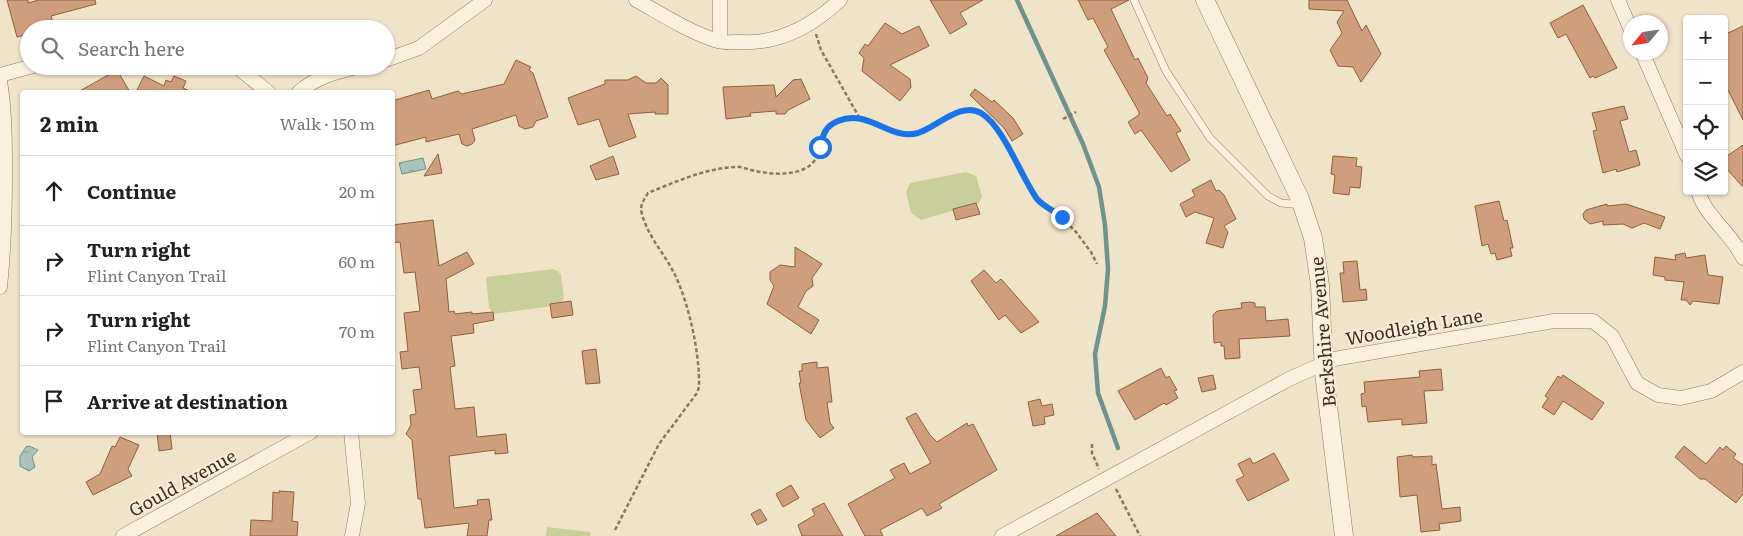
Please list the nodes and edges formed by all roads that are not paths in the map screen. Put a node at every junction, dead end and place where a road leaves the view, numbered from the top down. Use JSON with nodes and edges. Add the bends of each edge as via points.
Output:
{"nodes":[{"id":1,"x":485,"y":0,"type":"edge"},
{"id":2,"x":636,"y":0,"type":"edge"},
{"id":3,"x":720,"y":0,"type":"edge"},
{"id":4,"x":840,"y":0,"type":"edge"},
{"id":5,"x":1134,"y":0,"type":"edge"},
{"id":6,"x":1205,"y":0,"type":"edge"},
{"id":7,"x":1618,"y":0,"type":"edge"},
{"id":8,"x":1624,"y":15,"type":"edge"},
{"id":9,"x":720,"y":41,"type":"junction"},
{"id":10,"x":395,"y":57,"type":"edge"},
{"id":11,"x":1645,"y":60,"type":"edge"},
{"id":12,"x":20,"y":70,"type":"edge"},
{"id":13,"x":0,"y":75,"type":"edge"},
{"id":14,"x":247,"y":75,"type":"edge"},
{"id":15,"x":327,"y":75,"type":"edge"},
{"id":16,"x":0,"y":81,"type":"edge"},
{"id":17,"x":266,"y":90,"type":"edge"},
{"id":18,"x":301,"y":90,"type":"edge"},
{"id":19,"x":1684,"y":150,"type":"edge"},
{"id":20,"x":1700,"y":195,"type":"edge"},
{"id":21,"x":1302,"y":205,"type":"junction"},
{"id":22,"x":1743,"y":258,"type":"edge"},
{"id":23,"x":0,"y":287,"type":"edge"},
{"id":24,"x":1324,"y":363,"type":"junction"},
{"id":25,"x":1743,"y":372,"type":"edge"},
{"id":26,"x":306,"y":435,"type":"edge"},
{"id":27,"x":351,"y":435,"type":"edge"},
{"id":28,"x":123,"y":536,"type":"edge"},
{"id":29,"x":352,"y":536,"type":"edge"},
{"id":30,"x":1002,"y":536,"type":"edge"},
{"id":31,"x":1344,"y":536,"type":"edge"}],
"edges":[{"from":1,"to":10,"type":"street","via":[[419,48]]},
{"from":2,"to":9,"type":"street","via":[[688,29]]},
{"from":3,"to":9,"type":"street"},
{"from":4,"to":9,"type":"street","via":[[792,34],[760,43]]},
{"from":5,"to":21,"type":"lane","via":[[1166,70],[1210,138],[1268,196],[1281,203]]},
{"from":6,"to":21,"type":"street","name":"Berkshire Avenue"},
{"from":7,"to":8,"type":"street"},
{"from":11,"to":19,"type":"street"},
{"from":12,"to":13,"type":"street"},
{"from":14,"to":17,"type":"street"},
{"from":15,"to":18,"type":"street"},
{"from":16,"to":23,"type":"street","via":[[5,110],[5,242]]},
{"from":20,"to":22,"type":"street","via":[[1716,223],[1737,244]]},
{"from":21,"to":24,"type":"street","name":"Berkshire Avenue","via":[[1313,238],[1320,285]]},
{"from":24,"to":25,"type":"street","name":"Woodleigh Lane","via":[[1554,321],[1593,321],[1612,336],[1637,383],[1658,395],[1681,398],[1711,391]]},
{"from":24,"to":30,"type":"street","name":"Woodleigh Lane"},
{"from":24,"to":31,"type":"street","name":"Berkshire Avenue"},
{"from":26,"to":28,"type":"street","name":"Gould Avenue"},
{"from":27,"to":29,"type":"street","via":[[358,503]]}]}
